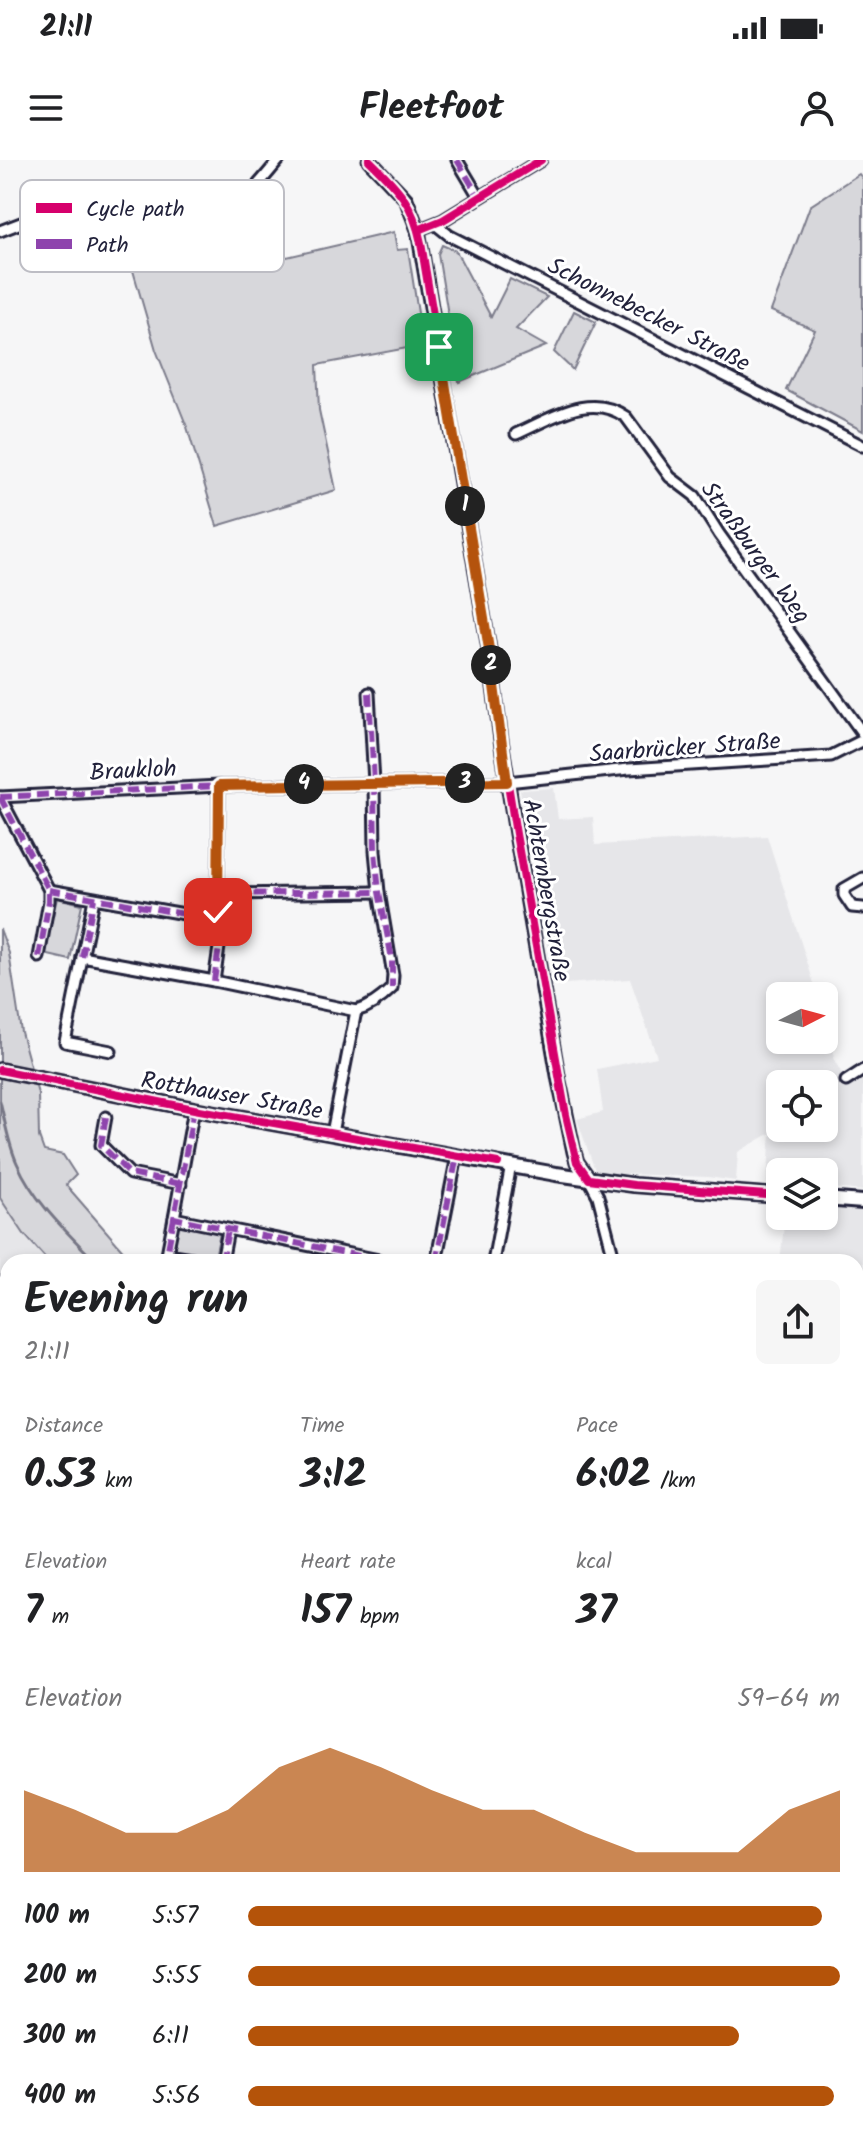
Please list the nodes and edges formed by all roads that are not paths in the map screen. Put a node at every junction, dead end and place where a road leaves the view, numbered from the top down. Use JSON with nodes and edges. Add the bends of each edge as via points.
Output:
{"nodes":[{"id":1,"x":279,"y":160,"type":"edge"},
{"id":2,"x":369,"y":160,"type":"edge"},
{"id":3,"x":457,"y":160,"type":"edge"},
{"id":4,"x":541,"y":160,"type":"edge"},
{"id":5,"x":261,"y":180,"type":"edge"},
{"id":6,"x":479,"y":197,"type":"junction"},
{"id":7,"x":20,"y":223,"type":"edge"},
{"id":8,"x":435,"y":224,"type":"junction"},
{"id":9,"x":418,"y":227,"type":"junction"},
{"id":10,"x":0,"y":231,"type":"edge"},
{"id":11,"x":516,"y":434,"type":"dead end"},
{"id":12,"x":863,"y":446,"type":"edge"},
{"id":13,"x":369,"y":693,"type":"dead end"},
{"id":14,"x":863,"y":734,"type":"edge"},
{"id":15,"x":863,"y":740,"type":"edge"},
{"id":16,"x":507,"y":782,"type":"junction"},
{"id":17,"x":374,"y":783,"type":"junction"},
{"id":18,"x":219,"y":786,"type":"junction"},
{"id":19,"x":0,"y":797,"type":"edge"},
{"id":20,"x":863,"y":878,"type":"edge"},
{"id":21,"x":49,"y":890,"type":"junction"},
{"id":22,"x":379,"y":892,"type":"junction"},
{"id":23,"x":218,"y":894,"type":"junction"},
{"id":24,"x":94,"y":899,"type":"junction"},
{"id":25,"x":863,"y":908,"type":"edge"},
{"id":26,"x":39,"y":957,"type":"dead end"},
{"id":27,"x":82,"y":957,"type":"junction"},
{"id":28,"x":214,"y":981,"type":"junction"},
{"id":29,"x":356,"y":1011,"type":"junction"},
{"id":30,"x":111,"y":1051,"type":"dead end"},
{"id":31,"x":863,"y":1070,"type":"edge"},
{"id":32,"x":6,"y":1072,"type":"edge"},
{"id":33,"x":846,"y":1081,"type":"dead end"},
{"id":34,"x":194,"y":1109,"type":"junction"},
{"id":35,"x":106,"y":1117,"type":"dead end"},
{"id":36,"x":332,"y":1133,"type":"junction"},
{"id":37,"x":457,"y":1156,"type":"junction"},
{"id":38,"x":511,"y":1165,"type":"junction"},
{"id":39,"x":589,"y":1179,"type":"junction"},
{"id":40,"x":181,"y":1184,"type":"junction"},
{"id":41,"x":766,"y":1195,"type":"edge"},
{"id":42,"x":838,"y":1200,"type":"edge"},
{"id":43,"x":863,"y":1202,"type":"edge"},
{"id":44,"x":174,"y":1218,"type":"junction"},
{"id":45,"x":228,"y":1230,"type":"junction"},
{"id":46,"x":167,"y":1254,"type":"edge"},
{"id":47,"x":224,"y":1254,"type":"edge"},
{"id":48,"x":349,"y":1254,"type":"edge"},
{"id":49,"x":438,"y":1254,"type":"edge"},
{"id":50,"x":494,"y":1254,"type":"edge"},
{"id":51,"x":613,"y":1254,"type":"edge"}],
"edges":[{"from":1,"to":5,"type":"street"},
{"from":2,"to":9,"type":"street","name":"Achternbergstraße","via":[[406,199]]},
{"from":3,"to":6,"type":"street"},
{"from":4,"to":6,"type":"street"},
{"from":6,"to":8,"type":"street"},
{"from":7,"to":10,"type":"street"},
{"from":8,"to":9,"type":"street"},
{"from":8,"to":12,"type":"street","name":"Schonnebecker Straße"},
{"from":9,"to":16,"type":"street","name":"Achternbergstraße"},
{"from":11,"to":14,"type":"street","name":"Straßburger Weg","via":[[578,406],[605,406],[626,417],[670,477],[695,496]]},
{"from":13,"to":17,"type":"street"},
{"from":15,"to":16,"type":"street","name":"Saarbrücker Straße","via":[[831,756]]},
{"from":16,"to":17,"type":"street","name":"Braukloh"},
{"from":16,"to":39,"type":"street","name":"Achternbergstraße","via":[[566,1115],[577,1162]]},
{"from":17,"to":18,"type":"street","name":"Braukloh"},
{"from":17,"to":22,"type":"street"},
{"from":18,"to":19,"type":"street","name":"Braukloh"},
{"from":18,"to":23,"type":"street"},
{"from":19,"to":21,"type":"street"},
{"from":20,"to":25,"type":"street","via":[[844,889],[852,907]]},
{"from":21,"to":24,"type":"street"},
{"from":21,"to":26,"type":"street"},
{"from":22,"to":23,"type":"street"},
{"from":22,"to":29,"type":"street","via":[[392,988]]},
{"from":23,"to":24,"type":"street","via":[[206,911],[190,915]]},
{"from":23,"to":28,"type":"street","via":[[222,927]]},
{"from":24,"to":27,"type":"street"},
{"from":27,"to":28,"type":"street"},
{"from":27,"to":30,"type":"street","via":[[65,1042]]},
{"from":28,"to":29,"type":"street"},
{"from":29,"to":36,"type":"street"},
{"from":31,"to":33,"type":"street"},
{"from":32,"to":34,"type":"main road","name":"Rotthauser Straße"},
{"from":34,"to":36,"type":"main road","name":"Rotthauser Straße"},
{"from":34,"to":40,"type":"street"},
{"from":35,"to":40,"type":"street","via":[[101,1145],[130,1174]]},
{"from":36,"to":37,"type":"main road","name":"Rotthauser Straße"},
{"from":37,"to":38,"type":"main road","name":"Rotthauser Straße"},
{"from":37,"to":49,"type":"street"},
{"from":38,"to":39,"type":"main road","name":"Rotthauser Straße"},
{"from":38,"to":50,"type":"street"},
{"from":39,"to":41,"type":"main road","name":"Rotthauser Straße"},
{"from":39,"to":51,"type":"street","name":"Achternbergstraße"},
{"from":40,"to":44,"type":"street"},
{"from":42,"to":43,"type":"main road"},
{"from":44,"to":45,"type":"street"},
{"from":44,"to":46,"type":"street"},
{"from":45,"to":47,"type":"street"},
{"from":45,"to":48,"type":"street"}]}
